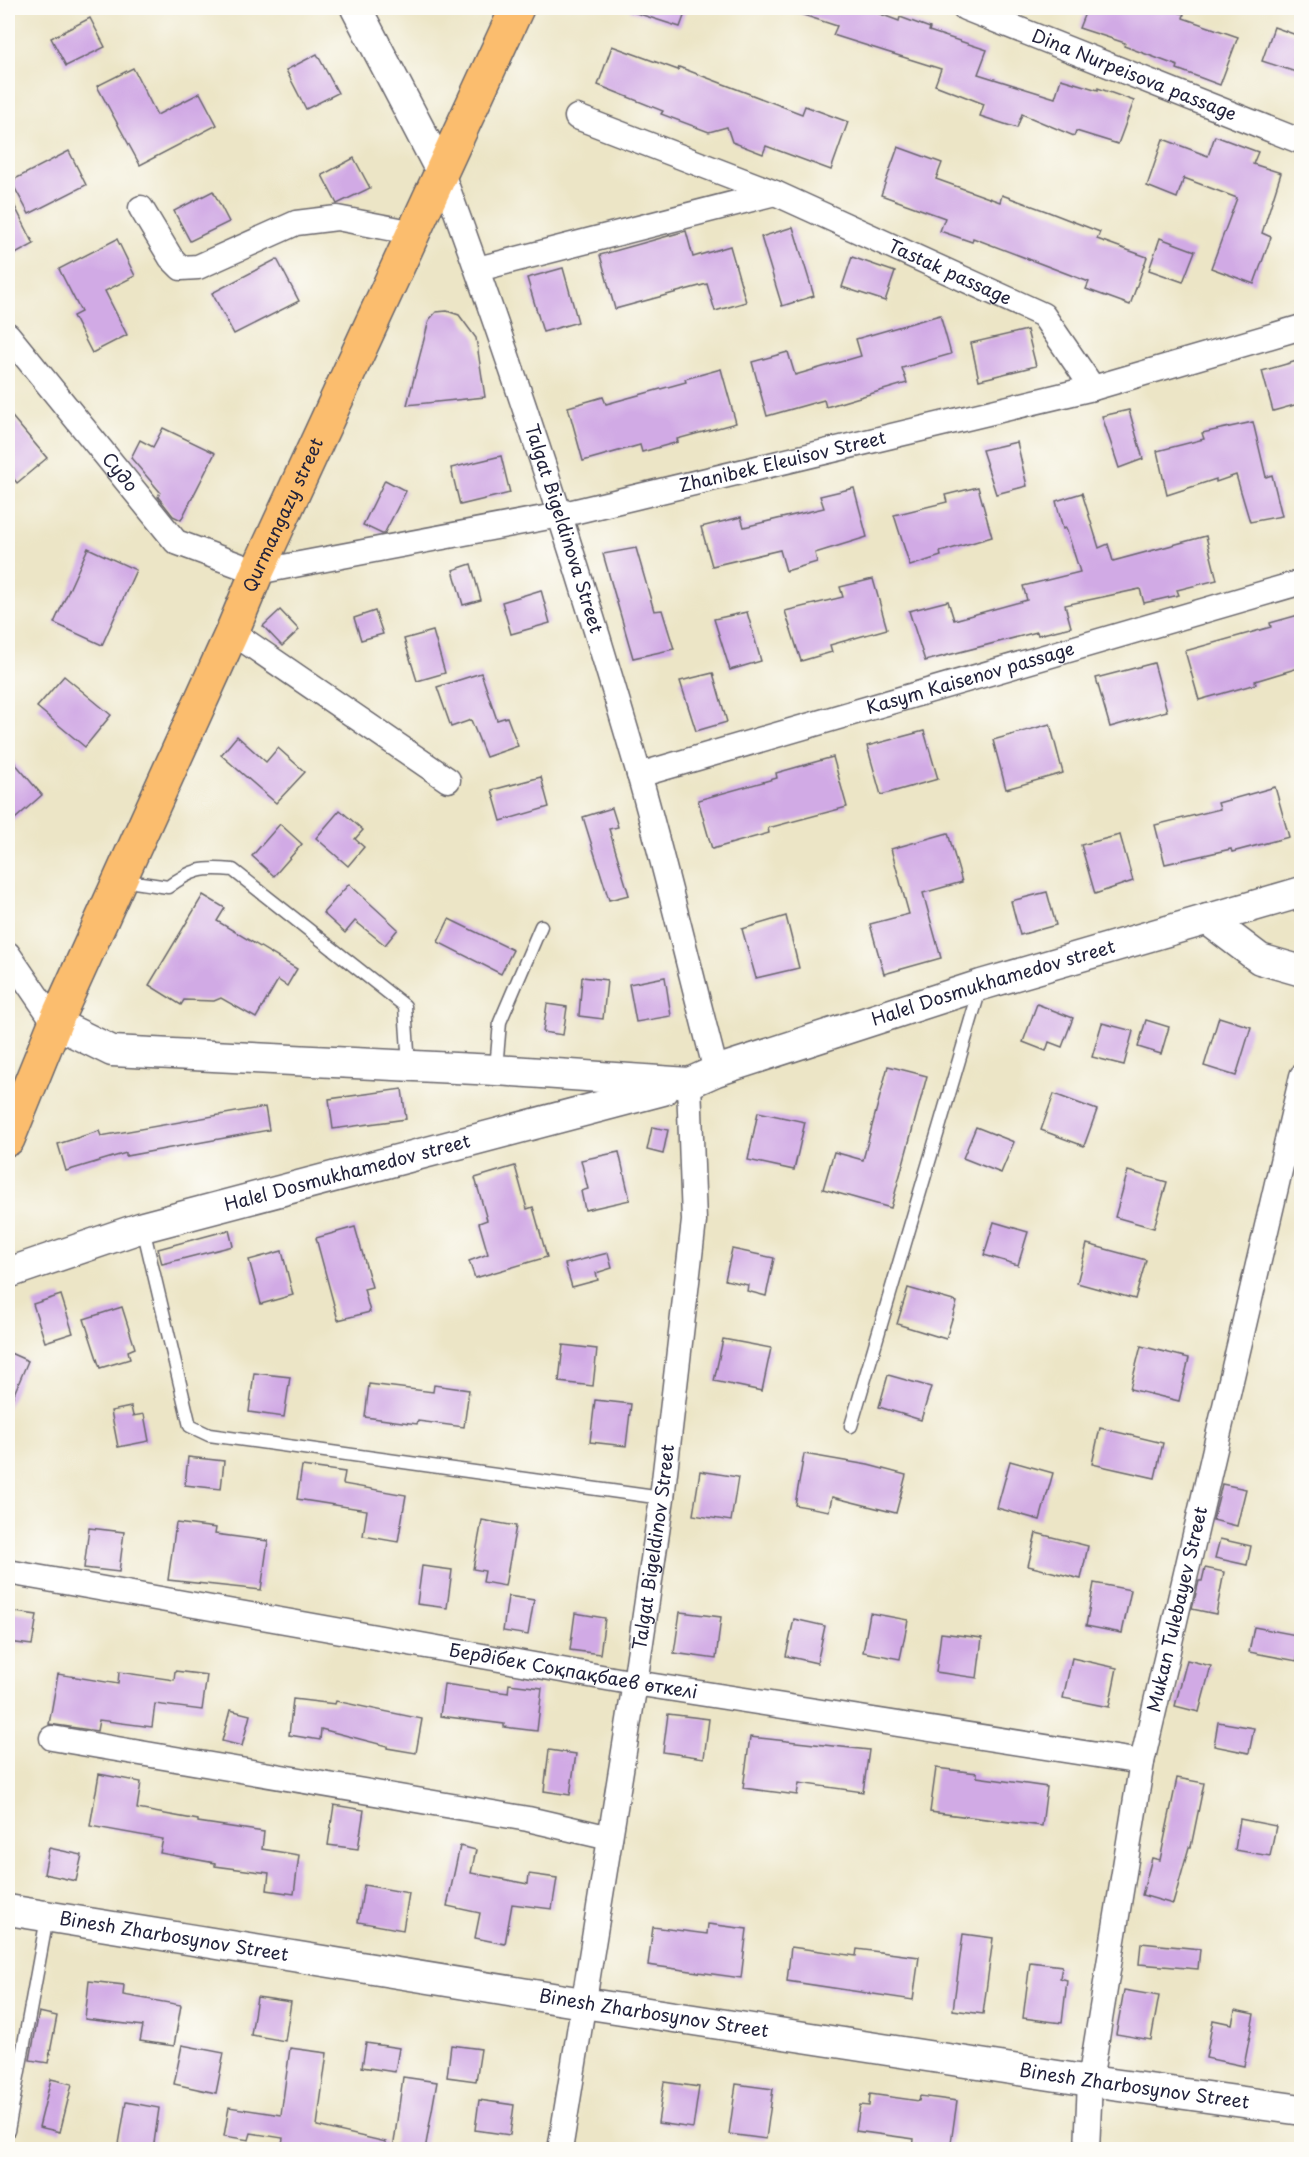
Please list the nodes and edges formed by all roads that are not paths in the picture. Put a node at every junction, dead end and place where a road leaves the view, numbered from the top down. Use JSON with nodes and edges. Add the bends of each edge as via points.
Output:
{"nodes":[{"id":1,"x":356,"y":8,"type":"edge"},
{"id":2,"x":517,"y":8,"type":"edge"},
{"id":3,"x":965,"y":8,"type":"edge"},
{"id":4,"x":577,"y":117,"type":"dead end"},
{"id":5,"x":1302,"y":142,"type":"edge"},
{"id":6,"x":442,"y":173,"type":"junction"},
{"id":7,"x":775,"y":193,"type":"junction"},
{"id":8,"x":141,"y":208,"type":"dead end"},
{"id":9,"x":415,"y":233,"type":"junction"},
{"id":10,"x":478,"y":269,"type":"junction"},
{"id":11,"x":1302,"y":327,"type":"edge"},
{"id":12,"x":8,"y":335,"type":"edge"},
{"id":13,"x":1093,"y":388,"type":"junction"},
{"id":14,"x":560,"y":515,"type":"junction"},
{"id":15,"x":257,"y":572,"type":"junction"},
{"id":16,"x":1302,"y":582,"type":"edge"},
{"id":17,"x":232,"y":632,"type":"junction"},
{"id":18,"x":639,"y":775,"type":"junction"},
{"id":19,"x":448,"y":780,"type":"dead end"},
{"id":20,"x":120,"y":880,"type":"junction"},
{"id":21,"x":1302,"y":892,"type":"edge"},
{"id":22,"x":1207,"y":919,"type":"junction"},
{"id":23,"x":541,"y":926,"type":"dead end"},
{"id":24,"x":8,"y":954,"type":"edge"},
{"id":25,"x":1302,"y":971,"type":"edge"},
{"id":26,"x":15,"y":981,"type":"edge"},
{"id":27,"x":981,"y":985,"type":"junction"},
{"id":28,"x":56,"y":1023,"type":"junction"},
{"id":29,"x":409,"y":1066,"type":"junction"},
{"id":30,"x":496,"y":1070,"type":"junction"},
{"id":31,"x":716,"y":1071,"type":"junction"},
{"id":32,"x":1302,"y":1076,"type":"edge"},
{"id":33,"x":689,"y":1083,"type":"junction"},
{"id":34,"x":8,"y":1139,"type":"edge"},
{"id":35,"x":143,"y":1227,"type":"junction"},
{"id":36,"x":8,"y":1272,"type":"edge"},
{"id":37,"x":851,"y":1426,"type":"dead end"},
{"id":38,"x":662,"y":1498,"type":"junction"},
{"id":39,"x":8,"y":1572,"type":"edge"},
{"id":40,"x":635,"y":1683,"type":"junction"},
{"id":41,"x":52,"y":1738,"type":"dead end"},
{"id":42,"x":1142,"y":1761,"type":"junction"},
{"id":43,"x":610,"y":1838,"type":"junction"},
{"id":44,"x":8,"y":1910,"type":"edge"},
{"id":45,"x":47,"y":1918,"type":"junction"},
{"id":46,"x":583,"y":2003,"type":"junction"},
{"id":47,"x":1090,"y":2081,"type":"junction"},
{"id":48,"x":1302,"y":2110,"type":"edge"},
{"id":49,"x":8,"y":2131,"type":"edge"},
{"id":50,"x":560,"y":2150,"type":"edge"},
{"id":51,"x":1087,"y":2150,"type":"edge"}],
"edges":[{"from":1,"to":6,"type":"street","name":"Talgat Bigeldinova Street"},
{"from":2,"to":6,"type":"main road","name":"Qurmangazy street"},
{"from":3,"to":5,"type":"street","name":"Dina Nurpeisova passage"},
{"from":4,"to":7,"type":"street","name":"Tastak passage"},
{"from":6,"to":9,"type":"main road","name":"Qurmangazy street"},
{"from":6,"to":10,"type":"street","name":"Talgat Bigeldinova Street"},
{"from":7,"to":10,"type":"street"},
{"from":7,"to":13,"type":"street","name":"Tastak passage","via":[[1043,315]]},
{"from":8,"to":9,"type":"street","via":[[181,268],[198,267],[296,223],[337,218]]},
{"from":9,"to":15,"type":"main road","name":"Qurmangazy street"},
{"from":10,"to":14,"type":"street","name":"Talgat Bigeldinova Street"},
{"from":11,"to":13,"type":"street","name":"Zhanibek Eleuisov Street"},
{"from":12,"to":15,"type":"street","name":"Судо","via":[[176,542]]},
{"from":13,"to":14,"type":"street","name":"Zhanibek Eleuisov Street"},
{"from":14,"to":15,"type":"street","name":"Zhanibek Eleuisov Street"},
{"from":14,"to":18,"type":"street","name":"Talgat Bigeldinova Street"},
{"from":15,"to":17,"type":"main road","name":"Qurmangazy street"},
{"from":16,"to":18,"type":"street","name":"Kasym Kaisenov passage"},
{"from":17,"to":19,"type":"street"},
{"from":17,"to":20,"type":"main road","name":"Qurmangazy street"},
{"from":18,"to":31,"type":"street","name":"Talgat Bigeldinova Street"},
{"from":20,"to":28,"type":"main road","name":"Qurmangazy street"},
{"from":20,"to":29,"type":"lane","via":[[168,887],[185,873],[210,868],[233,870],[405,1006]]},
{"from":21,"to":22,"type":"street","name":"Halel Dosmukhamedov street"},
{"from":22,"to":25,"type":"street","via":[[1260,959]]},
{"from":22,"to":27,"type":"street","name":"Halel Dosmukhamedov street"},
{"from":23,"to":30,"type":"lane","via":[[500,1023]]},
{"from":24,"to":26,"type":"street"},
{"from":26,"to":28,"type":"street"},
{"from":27,"to":31,"type":"street","name":"Halel Dosmukhamedov street"},
{"from":27,"to":37,"type":"lane"},
{"from":28,"to":29,"type":"street","name":"Halel Dosmukhamedov street","via":[[112,1051]]},
{"from":28,"to":34,"type":"main road","name":"Qurmangazy street"},
{"from":29,"to":30,"type":"street","name":"Halel Dosmukhamedov street"},
{"from":30,"to":33,"type":"street","name":"Halel Dosmukhamedov street"},
{"from":31,"to":33,"type":"street","name":"Halel Dosmukhamedov street"},
{"from":32,"to":42,"type":"street","name":"Mukan Tulebayev Street"},
{"from":33,"to":35,"type":"street","name":"Halel Dosmukhamedov street"},
{"from":33,"to":38,"type":"street","name":"Talgat Bigeldinov Street","via":[[694,1221]]},
{"from":35,"to":36,"type":"street","name":"Halel Dosmukhamedov street"},
{"from":35,"to":38,"type":"lane","via":[[189,1426],[209,1435]]},
{"from":38,"to":40,"type":"street","name":"Talgat Bigeldinov Street"},
{"from":39,"to":40,"type":"street","name":"Бердібек Соқпақбаев өткелі"},
{"from":40,"to":42,"type":"street","name":"Бердібек Соқпақбаев өткелі"},
{"from":40,"to":43,"type":"street","name":"Talgat Bigeldinov Street"},
{"from":41,"to":43,"type":"street","via":[[528,1819]]},
{"from":42,"to":47,"type":"street","name":"Mukan Tulebayev Street"},
{"from":43,"to":46,"type":"street","name":"Talgat Bigeldinov Street"},
{"from":44,"to":45,"type":"street","name":"Binesh Zharbosynov Street"},
{"from":45,"to":46,"type":"street","name":"Binesh Zharbosynov Street"},
{"from":45,"to":49,"type":"lane"},
{"from":46,"to":47,"type":"street","name":"Binesh Zharbosynov Street"},
{"from":46,"to":50,"type":"street","name":"Talgat Bigeldinov Street"},
{"from":47,"to":48,"type":"street","name":"Binesh Zharbosynov Street"},
{"from":47,"to":51,"type":"street","name":"Mukan Tulebayev Street"}]}
